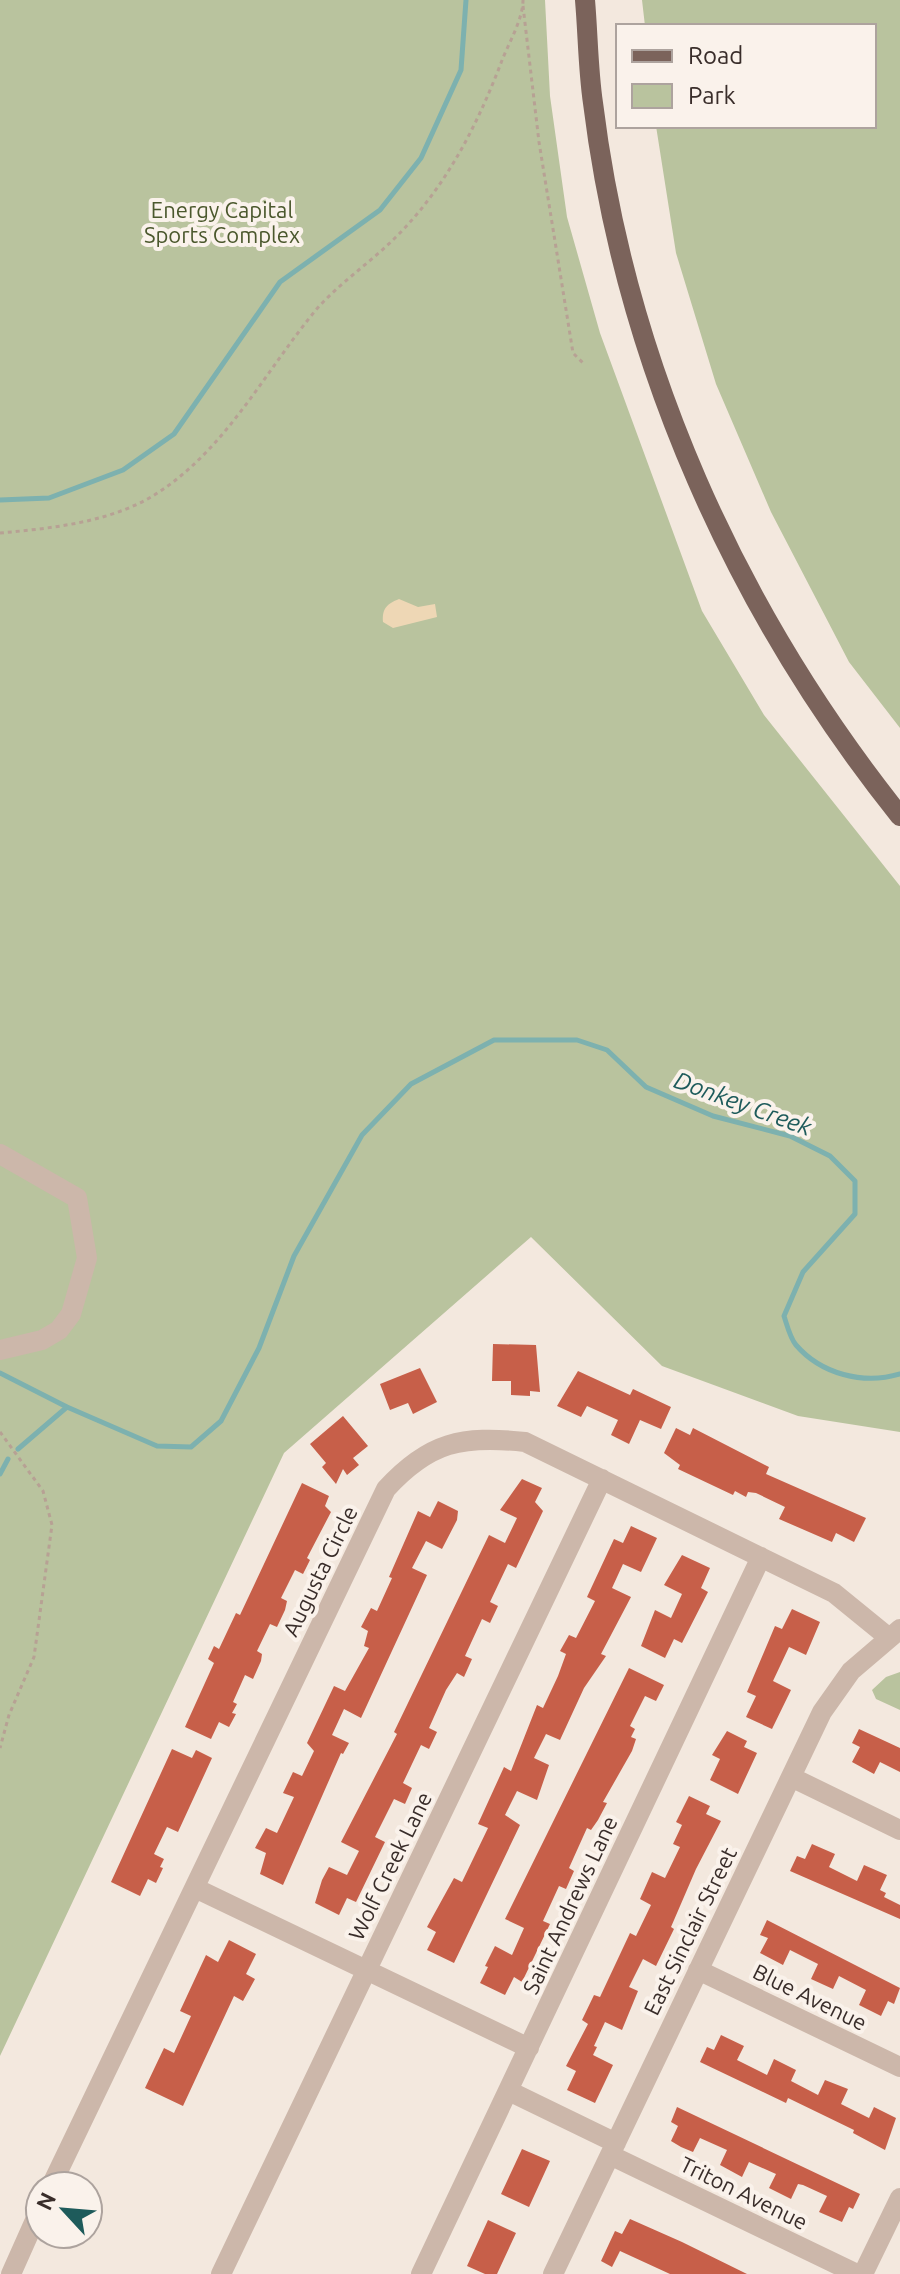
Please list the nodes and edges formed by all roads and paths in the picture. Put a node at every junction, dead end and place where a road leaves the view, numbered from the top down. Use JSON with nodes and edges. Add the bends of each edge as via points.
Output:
{"nodes":[{"id":1,"x":523,"y":0,"type":"edge"},
{"id":2,"x":585,"y":0,"type":"edge"},
{"id":3,"x":523,"y":6,"type":"junction"},
{"id":4,"x":583,"y":363,"type":"dead end"},
{"id":5,"x":0,"y":533,"type":"edge"},
{"id":6,"x":900,"y":816,"type":"edge"},
{"id":7,"x":0,"y":1154,"type":"edge"},
{"id":8,"x":0,"y":1350,"type":"edge"},
{"id":9,"x":0,"y":1432,"type":"edge"},
{"id":10,"x":602,"y":1479,"type":"junction"},
{"id":11,"x":761,"y":1557,"type":"junction"},
{"id":12,"x":894,"y":1633,"type":"edge"},
{"id":13,"x":0,"y":1748,"type":"edge"},
{"id":14,"x":791,"y":1777,"type":"junction"},
{"id":15,"x":900,"y":1830,"type":"edge"},
{"id":16,"x":195,"y":1888,"type":"junction"},
{"id":17,"x":367,"y":1969,"type":"junction"},
{"id":18,"x":698,"y":1970,"type":"junction"},
{"id":19,"x":529,"y":2048,"type":"junction"},
{"id":20,"x":900,"y":2067,"type":"edge"},
{"id":21,"x":509,"y":2091,"type":"junction"},
{"id":22,"x":613,"y":2149,"type":"junction"},
{"id":23,"x":59,"y":2170,"type":"edge"},
{"id":24,"x":900,"y":2198,"type":"edge"},
{"id":25,"x":24,"y":2235,"type":"edge"},
{"id":26,"x":9,"y":2260,"type":"edge"},
{"id":27,"x":221,"y":2274,"type":"edge"},
{"id":28,"x":421,"y":2274,"type":"edge"},
{"id":29,"x":553,"y":2274,"type":"edge"},
{"id":30,"x":857,"y":2274,"type":"edge"},
{"id":31,"x":863,"y":2274,"type":"edge"}],
"edges":[{"from":1,"to":3,"type":"path"},
{"from":2,"to":6,"type":"main road","via":[[592,102],[606,181],[636,311],[666,407],[704,501],[776,636],[859,765]]},
{"from":3,"to":4,"type":"path","via":[[573,353]]},
{"from":3,"to":5,"type":"path","via":[[464,148],[431,200],[318,308],[191,469],[159,493],[109,514],[61,528]]},
{"from":7,"to":8,"type":"street","via":[[77,1198],[87,1258],[71,1314],[59,1330],[42,1340]]},
{"from":9,"to":13,"type":"path","via":[[43,1491],[52,1525],[34,1657]]},
{"from":10,"to":11,"type":"street","name":"Augusta Circle"},
{"from":10,"to":16,"type":"street","name":"Augusta Circle","via":[[525,1442],[485,1437],[448,1443],[410,1463],[386,1489]]},
{"from":10,"to":17,"type":"street","name":"Wolf Creek Lane"},
{"from":11,"to":12,"type":"street","name":"Augusta Circle","via":[[834,1593]]},
{"from":11,"to":19,"type":"street","name":"Saint Andrews Lane"},
{"from":12,"to":14,"type":"street","name":"East Sinclair Street","via":[[851,1671],[822,1712]]},
{"from":14,"to":15,"type":"street"},
{"from":14,"to":18,"type":"street","name":"East Sinclair Street"},
{"from":16,"to":17,"type":"street"},
{"from":16,"to":23,"type":"street","name":"Augusta Circle"},
{"from":17,"to":19,"type":"street"},
{"from":17,"to":27,"type":"street","name":"Wolf Creek Lane"},
{"from":18,"to":20,"type":"street","name":"Blue Avenue"},
{"from":18,"to":22,"type":"street","name":"East Sinclair Street"},
{"from":19,"to":21,"type":"street","name":"Saint Andrews Lane"},
{"from":21,"to":22,"type":"street","name":"Triton Avenue"},
{"from":21,"to":28,"type":"street","name":"Saint Andrews Lane"},
{"from":22,"to":29,"type":"street","name":"East Sinclair Street"},
{"from":22,"to":30,"type":"street","name":"Triton Avenue"},
{"from":24,"to":31,"type":"street"},
{"from":25,"to":26,"type":"street"}]}
